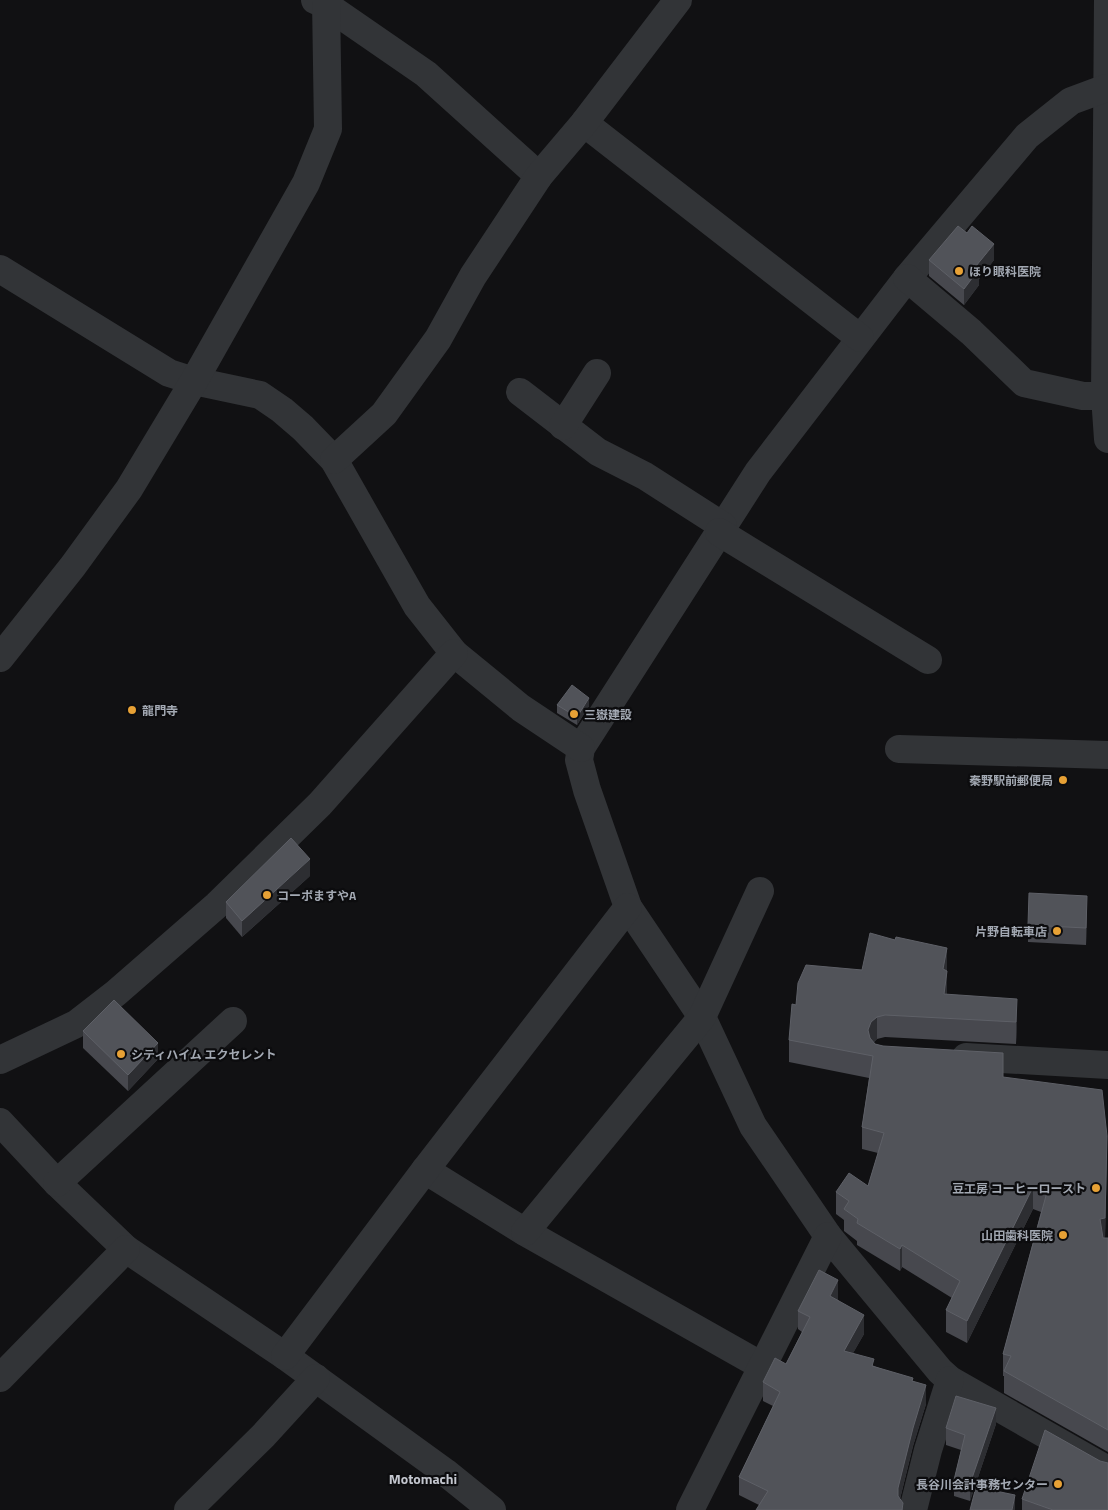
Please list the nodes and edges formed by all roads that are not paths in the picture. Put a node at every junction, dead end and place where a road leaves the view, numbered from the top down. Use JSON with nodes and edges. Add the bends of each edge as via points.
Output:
{"nodes":[{"id":1,"x":678,"y":0,"type":"edge"},
{"id":2,"x":1108,"y":0,"type":"edge"},
{"id":3,"x":323,"y":2,"type":"edge"},
{"id":4,"x":1106,"y":88,"type":"junction"},
{"id":5,"x":584,"y":123,"type":"junction"},
{"id":6,"x":538,"y":176,"type":"junction"},
{"id":7,"x":0,"y":269,"type":"edge"},
{"id":8,"x":907,"y":278,"type":"junction"},
{"id":9,"x":860,"y":338,"type":"junction"},
{"id":10,"x":597,"y":373,"type":"dead end"},
{"id":11,"x":194,"y":381,"type":"junction"},
{"id":12,"x":520,"y":392,"type":"dead end"},
{"id":13,"x":1105,"y":396,"type":"junction"},
{"id":14,"x":563,"y":426,"type":"junction"},
{"id":15,"x":1108,"y":439,"type":"edge"},
{"id":16,"x":334,"y":460,"type":"junction"},
{"id":17,"x":721,"y":529,"type":"junction"},
{"id":18,"x":454,"y":653,"type":"junction"},
{"id":19,"x":0,"y":658,"type":"edge"},
{"id":20,"x":928,"y":660,"type":"dead end"},
{"id":21,"x":581,"y":748,"type":"junction"},
{"id":22,"x":899,"y":749,"type":"dead end"},
{"id":23,"x":1108,"y":756,"type":"edge"},
{"id":24,"x":760,"y":891,"type":"dead end"},
{"id":25,"x":628,"y":907,"type":"junction"},
{"id":26,"x":702,"y":1017,"type":"junction"},
{"id":27,"x":233,"y":1021,"type":"dead end"},
{"id":28,"x":943,"y":1056,"type":"edge"},
{"id":29,"x":0,"y":1060,"type":"edge"},
{"id":30,"x":1108,"y":1065,"type":"edge"},
{"id":31,"x":0,"y":1122,"type":"edge"},
{"id":32,"x":425,"y":1170,"type":"junction"},
{"id":33,"x":57,"y":1183,"type":"junction"},
{"id":34,"x":526,"y":1232,"type":"junction"},
{"id":35,"x":828,"y":1236,"type":"junction"},
{"id":36,"x":126,"y":1250,"type":"junction"},
{"id":37,"x":285,"y":1356,"type":"junction"},
{"id":38,"x":762,"y":1366,"type":"junction"},
{"id":39,"x":0,"y":1378,"type":"edge"},
{"id":40,"x":316,"y":1378,"type":"junction"},
{"id":41,"x":950,"y":1380,"type":"junction"},
{"id":42,"x":1108,"y":1470,"type":"edge"},
{"id":43,"x":188,"y":1510,"type":"edge"},
{"id":44,"x":492,"y":1510,"type":"edge"},
{"id":45,"x":690,"y":1510,"type":"edge"},
{"id":46,"x":913,"y":1510,"type":"edge"}],
"edges":[{"from":1,"to":5,"type":"street"},
{"from":2,"to":4,"type":"street"},
{"from":3,"to":6,"type":"street","via":[[426,74]]},
{"from":3,"to":11,"type":"street","via":[[328,129],[306,183]]},
{"from":4,"to":8,"type":"street","via":[[1071,102],[1027,136]]},
{"from":4,"to":13,"type":"street"},
{"from":5,"to":6,"type":"street"},
{"from":5,"to":9,"type":"street"},
{"from":6,"to":16,"type":"street","via":[[473,276],[438,339],[384,414]]},
{"from":7,"to":11,"type":"street","via":[[169,373]]},
{"from":8,"to":9,"type":"street"},
{"from":8,"to":13,"type":"street","via":[[971,332],[1024,383],[1083,396]]},
{"from":9,"to":17,"type":"street","via":[[758,472]]},
{"from":10,"to":14,"type":"street"},
{"from":11,"to":16,"type":"street","via":[[260,395],[304,428]]},
{"from":11,"to":19,"type":"street","via":[[129,489],[74,566]]},
{"from":12,"to":14,"type":"street"},
{"from":13,"to":15,"type":"street"},
{"from":14,"to":17,"type":"street","via":[[598,452],[645,476]]},
{"from":16,"to":18,"type":"street","via":[[417,606]]},
{"from":17,"to":20,"type":"street"},
{"from":17,"to":21,"type":"street"},
{"from":18,"to":21,"type":"street","via":[[522,708]]},
{"from":18,"to":29,"type":"street","via":[[320,804],[217,905],[76,1024]]},
{"from":21,"to":25,"type":"street","via":[[579,760],[586,790]]},
{"from":22,"to":23,"type":"street"},
{"from":24,"to":26,"type":"street"},
{"from":25,"to":26,"type":"street"},
{"from":25,"to":32,"type":"street"},
{"from":26,"to":34,"type":"street"},
{"from":26,"to":35,"type":"street","via":[[753,1126]]},
{"from":27,"to":33,"type":"street"},
{"from":28,"to":30,"type":"street"},
{"from":31,"to":33,"type":"street"},
{"from":32,"to":34,"type":"street"},
{"from":32,"to":37,"type":"street"},
{"from":33,"to":36,"type":"street"},
{"from":34,"to":38,"type":"street"},
{"from":35,"to":38,"type":"street"},
{"from":35,"to":41,"type":"street"},
{"from":36,"to":37,"type":"street"},
{"from":36,"to":39,"type":"street"},
{"from":37,"to":40,"type":"street"},
{"from":38,"to":45,"type":"street"},
{"from":40,"to":43,"type":"street"},
{"from":40,"to":44,"type":"street"},
{"from":41,"to":42,"type":"street"},
{"from":41,"to":46,"type":"street"}]}
